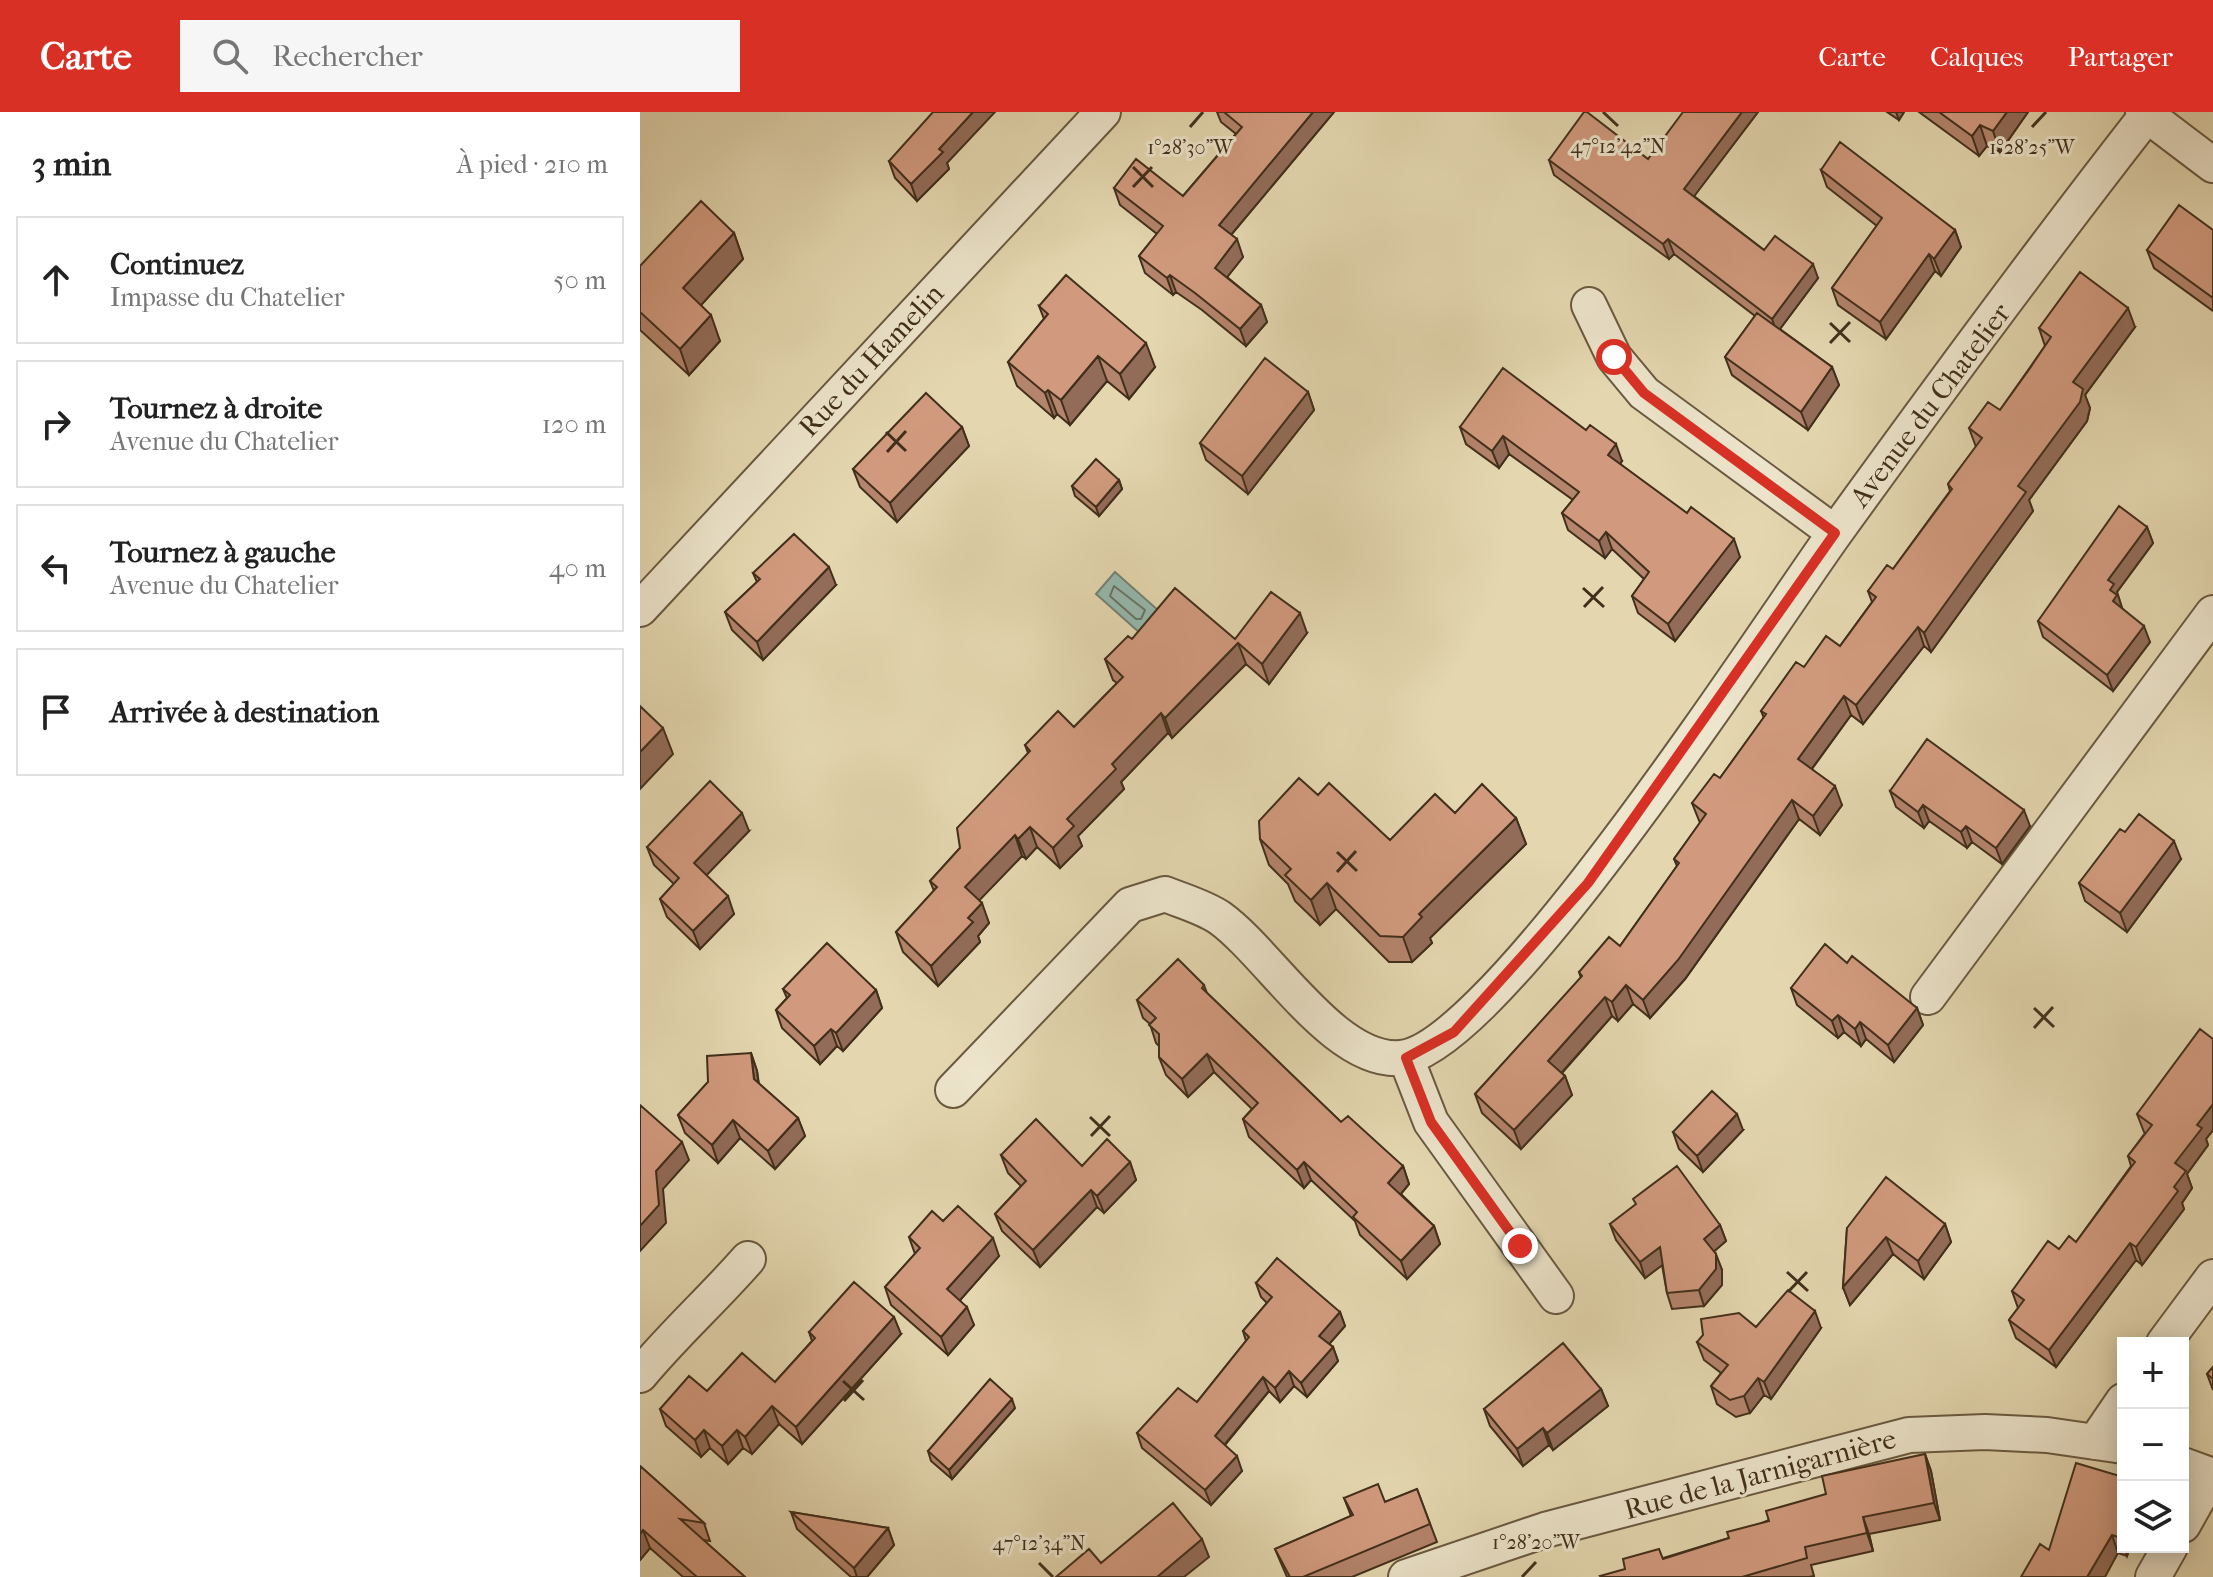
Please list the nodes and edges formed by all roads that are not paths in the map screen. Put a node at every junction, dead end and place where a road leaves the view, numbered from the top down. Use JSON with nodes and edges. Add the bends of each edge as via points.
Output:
{"nodes":[{"id":1,"x":1103,"y":112,"type":"edge"},
{"id":2,"x":2147,"y":113,"type":"edge"},
{"id":3,"x":2213,"y":165,"type":"edge"},
{"id":4,"x":1589,"y":305,"type":"dead end"},
{"id":5,"x":1835,"y":533,"type":"junction"},
{"id":6,"x":640,"y":609,"type":"edge"},
{"id":7,"x":2213,"y":613,"type":"edge"},
{"id":8,"x":1928,"y":997,"type":"dead end"},
{"id":9,"x":1406,"y":1058,"type":"junction"},
{"id":10,"x":953,"y":1090,"type":"dead end"},
{"id":11,"x":748,"y":1259,"type":"dead end"},
{"id":12,"x":2213,"y":1277,"type":"edge"},
{"id":13,"x":1556,"y":1296,"type":"dead end"},
{"id":14,"x":2168,"y":1337,"type":"edge"},
{"id":15,"x":640,"y":1375,"type":"edge"},
{"id":16,"x":2120,"y":1409,"type":"edge"},
{"id":17,"x":2109,"y":1444,"type":"edge"},
{"id":18,"x":2202,"y":1472,"type":"edge"},
{"id":19,"x":2189,"y":1508,"type":"edge"},
{"id":20,"x":2167,"y":1553,"type":"edge"},
{"id":21,"x":1406,"y":1577,"type":"edge"},
{"id":22,"x":2153,"y":1577,"type":"edge"}],
"edges":[{"from":1,"to":6,"type":"street","name":"Rue du Hamelin"},
{"from":2,"to":3,"type":"street"},
{"from":2,"to":5,"type":"street","name":"Avenue du Chatelier"},
{"from":4,"to":5,"type":"street","via":[[1614,357],[1644,393]]},
{"from":5,"to":9,"type":"street","name":"Avenue du Chatelier","via":[[1588,883],[1454,1032]]},
{"from":7,"to":8,"type":"street"},
{"from":9,"to":10,"type":"street","via":[[1381,1057],[1344,1039],[1219,918],[1165,894],[1130,905]]},
{"from":9,"to":13,"type":"street","via":[[1431,1122]]},
{"from":11,"to":15,"type":"street"},
{"from":12,"to":14,"type":"street"},
{"from":16,"to":17,"type":"street"},
{"from":17,"to":21,"type":"street","name":"Rue de la Jarnigarnière","via":[[1985,1432],[1909,1435],[1545,1530]]},
{"from":18,"to":19,"type":"street"},
{"from":20,"to":22,"type":"street"}]}
